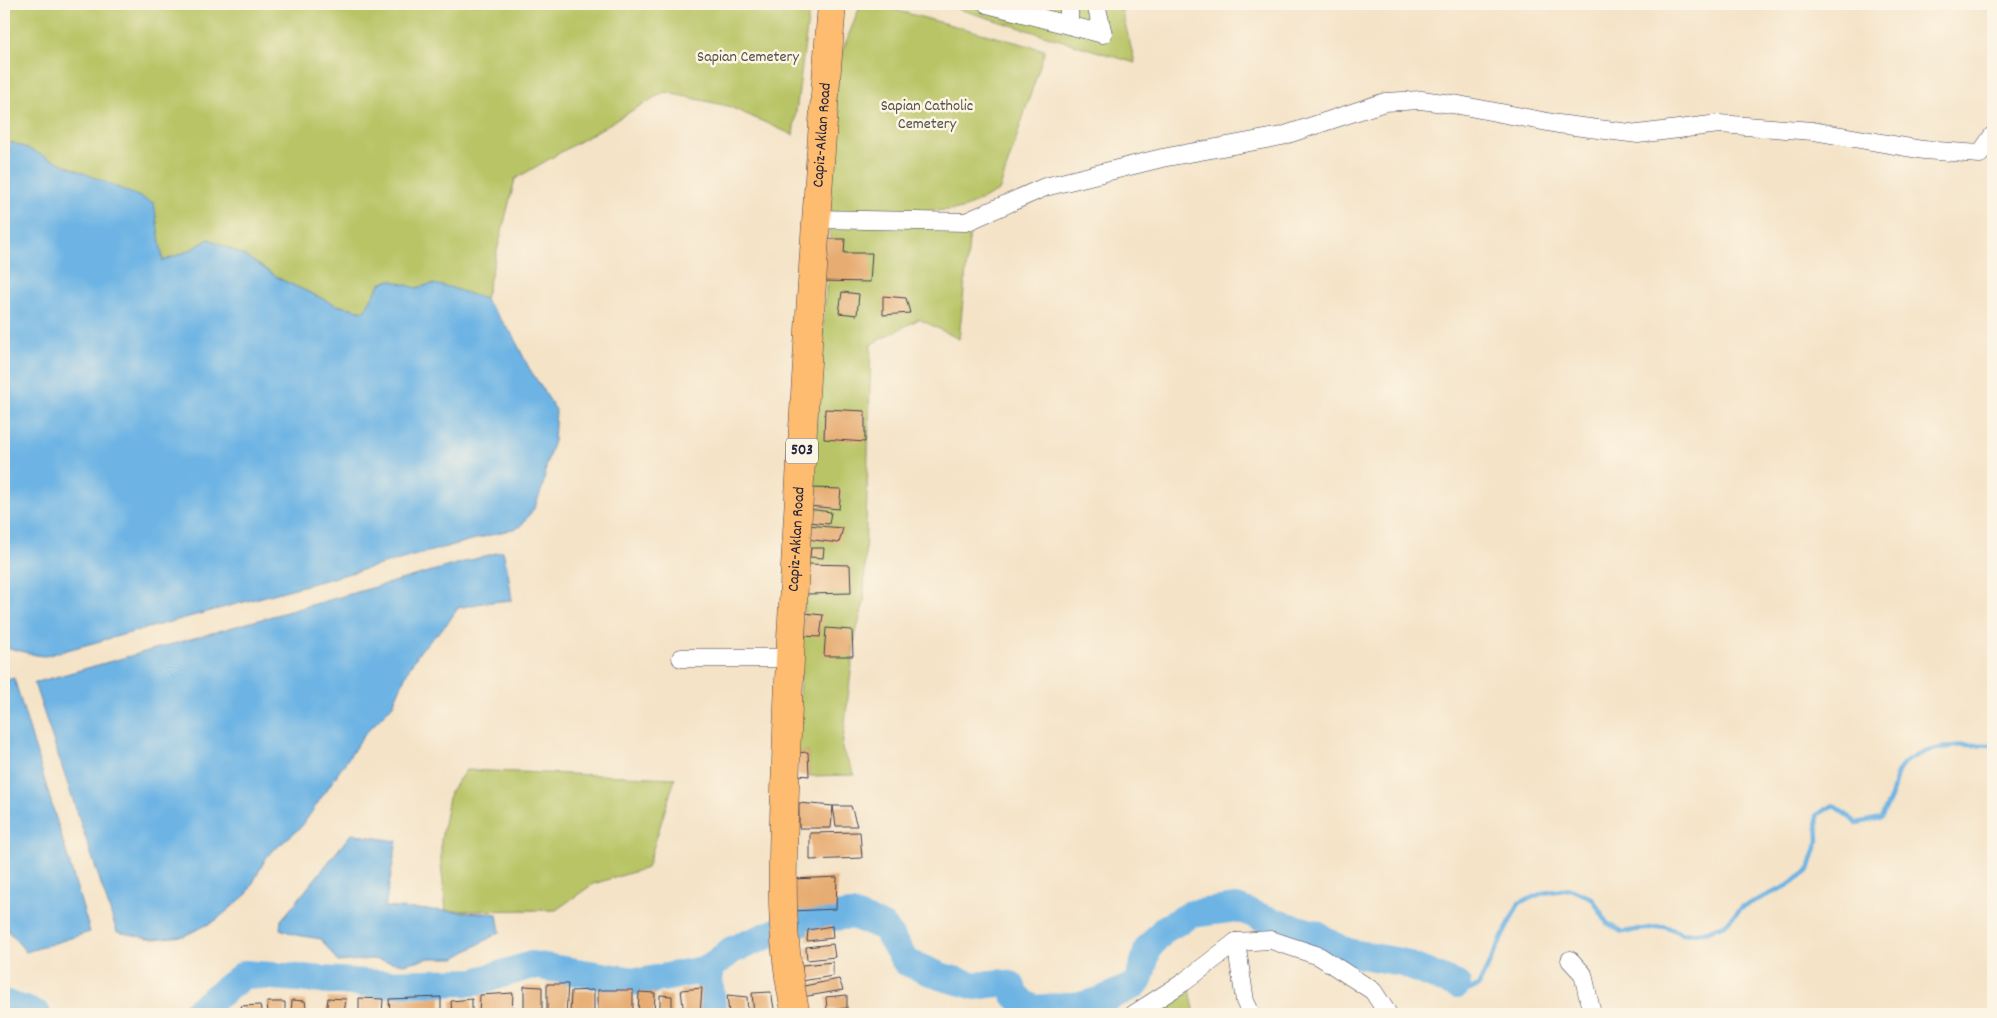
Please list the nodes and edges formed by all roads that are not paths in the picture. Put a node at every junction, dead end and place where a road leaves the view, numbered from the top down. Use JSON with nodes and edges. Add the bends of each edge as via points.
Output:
{"nodes":[{"id":1,"x":832,"y":4,"type":"edge"},
{"id":2,"x":988,"y":4,"type":"edge"},
{"id":3,"x":1069,"y":4,"type":"edge"},
{"id":4,"x":1096,"y":4,"type":"edge"},
{"id":5,"x":1016,"y":7,"type":"edge"},
{"id":6,"x":1041,"y":11,"type":"edge"},
{"id":7,"x":1069,"y":26,"type":"junction"},
{"id":8,"x":1993,"y":135,"type":"edge"},
{"id":9,"x":815,"y":219,"type":"junction"},
{"id":10,"x":681,"y":658,"type":"dead end"},
{"id":11,"x":790,"y":658,"type":"junction"},
{"id":12,"x":1236,"y":942,"type":"junction"},
{"id":13,"x":1570,"y":960,"type":"dead end"},
{"id":14,"x":796,"y":1014,"type":"edge"},
{"id":15,"x":1134,"y":1014,"type":"edge"},
{"id":16,"x":1251,"y":1014,"type":"edge"},
{"id":17,"x":1388,"y":1014,"type":"edge"},
{"id":18,"x":1592,"y":1014,"type":"edge"}],
"edges":[{"from":1,"to":9,"type":"main road","name":"Capiz-Aklan Road","number":"503"},
{"from":2,"to":5,"type":"street"},
{"from":3,"to":7,"type":"street"},
{"from":4,"to":7,"type":"street","via":[[1103,34]]},
{"from":5,"to":6,"type":"street"},
{"from":6,"to":7,"type":"street"},
{"from":8,"to":9,"type":"street","via":[[1980,154],[1923,150],[1813,131],[1719,124],[1638,134],[1558,124],[1422,100],[1384,102],[1282,136],[1162,158],[1045,187],[966,222]]},
{"from":9,"to":11,"type":"main road","name":"Capiz-Aklan Road","number":"503"},
{"from":10,"to":11,"type":"street"},
{"from":11,"to":14,"type":"main road","name":"Capiz-Aklan Road","number":"503","via":[[781,899],[784,942]]},
{"from":12,"to":15,"type":"street","via":[[1184,982]]},
{"from":12,"to":16,"type":"street","via":[[1245,1001]]},
{"from":12,"to":17,"type":"street","via":[[1271,940],[1319,956],[1373,991]]},
{"from":13,"to":18,"type":"street","via":[[1583,974]]}]}
